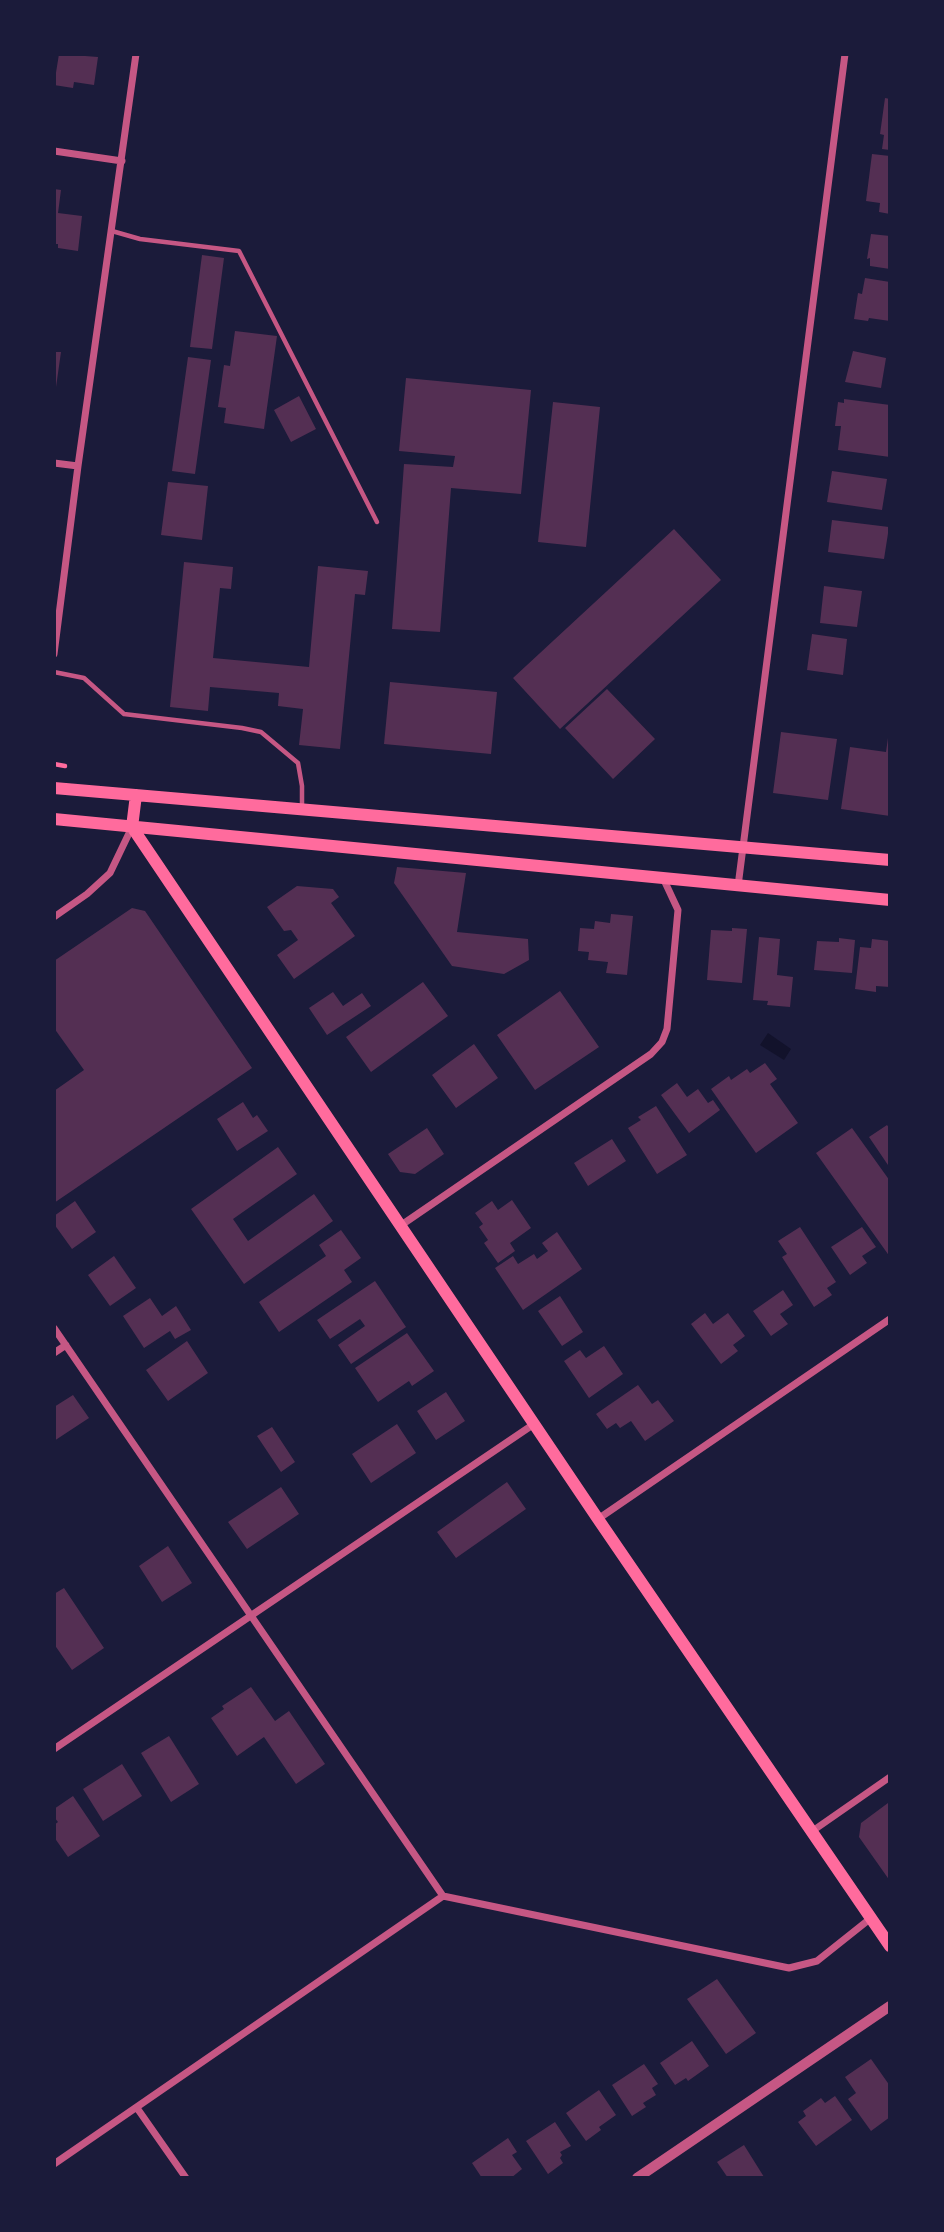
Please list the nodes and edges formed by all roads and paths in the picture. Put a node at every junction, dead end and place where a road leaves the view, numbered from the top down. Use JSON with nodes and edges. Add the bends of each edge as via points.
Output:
{"nodes":[{"id":1,"x":136,"y":54,"type":"edge"},
{"id":2,"x":845,"y":54,"type":"edge"},
{"id":3,"x":54,"y":151,"type":"edge"},
{"id":4,"x":122,"y":161,"type":"junction"},
{"id":5,"x":112,"y":231,"type":"junction"},
{"id":6,"x":54,"y":463,"type":"edge"},
{"id":7,"x":78,"y":466,"type":"junction"},
{"id":8,"x":377,"y":523,"type":"dead end"},
{"id":9,"x":54,"y":654,"type":"edge"},
{"id":10,"x":54,"y":672,"type":"edge"},
{"id":11,"x":54,"y":764,"type":"edge"},
{"id":12,"x":65,"y":766,"type":"dead end"},
{"id":13,"x":54,"y":788,"type":"edge"},
{"id":14,"x":136,"y":795,"type":"junction"},
{"id":15,"x":302,"y":810,"type":"junction"},
{"id":16,"x":54,"y":819,"type":"edge"},
{"id":17,"x":132,"y":827,"type":"junction"},
{"id":18,"x":742,"y":847,"type":"junction"},
{"id":19,"x":890,"y":860,"type":"edge"},
{"id":20,"x":664,"y":880,"type":"junction"},
{"id":21,"x":738,"y":887,"type":"junction"},
{"id":22,"x":890,"y":900,"type":"edge"},
{"id":23,"x":54,"y":917,"type":"edge"},
{"id":24,"x":400,"y":1226,"type":"junction"},
{"id":25,"x":890,"y":1319,"type":"edge"},
{"id":26,"x":54,"y":1328,"type":"edge"},
{"id":27,"x":66,"y":1345,"type":"junction"},
{"id":28,"x":54,"y":1353,"type":"edge"},
{"id":29,"x":534,"y":1424,"type":"junction"},
{"id":30,"x":598,"y":1519,"type":"junction"},
{"id":31,"x":252,"y":1615,"type":"junction"},
{"id":32,"x":54,"y":1749,"type":"edge"},
{"id":33,"x":890,"y":1777,"type":"edge"},
{"id":34,"x":811,"y":1832,"type":"junction"},
{"id":35,"x":443,"y":1896,"type":"junction"},
{"id":36,"x":871,"y":1918,"type":"junction"},
{"id":37,"x":890,"y":1946,"type":"edge"},
{"id":38,"x":890,"y":2006,"type":"edge"},
{"id":39,"x":137,"y":2108,"type":"junction"},
{"id":40,"x":54,"y":2164,"type":"edge"},
{"id":41,"x":186,"y":2178,"type":"edge"},
{"id":42,"x":637,"y":2178,"type":"edge"}],
"edges":[{"from":1,"to":4,"type":"street"},
{"from":2,"to":18,"type":"street"},
{"from":3,"to":4,"type":"street"},
{"from":4,"to":5,"type":"street"},
{"from":5,"to":7,"type":"street"},
{"from":5,"to":8,"type":"lane","via":[[140,239],[239,251]]},
{"from":6,"to":7,"type":"street"},
{"from":7,"to":9,"type":"street"},
{"from":10,"to":15,"type":"lane","via":[[84,678],[124,714],[261,732],[298,763]]},
{"from":11,"to":12,"type":"path"},
{"from":13,"to":14,"type":"main road"},
{"from":14,"to":15,"type":"main road"},
{"from":14,"to":17,"type":"main road"},
{"from":15,"to":18,"type":"main road"},
{"from":16,"to":17,"type":"main road"},
{"from":17,"to":20,"type":"main road"},
{"from":17,"to":23,"type":"street","via":[[110,873]]},
{"from":17,"to":24,"type":"main road"},
{"from":18,"to":19,"type":"main road"},
{"from":18,"to":21,"type":"street"},
{"from":20,"to":21,"type":"main road"},
{"from":20,"to":24,"type":"street","via":[[678,910],[662,1042]]},
{"from":21,"to":22,"type":"main road"},
{"from":24,"to":29,"type":"main road"},
{"from":25,"to":30,"type":"street"},
{"from":26,"to":27,"type":"street"},
{"from":27,"to":28,"type":"street"},
{"from":27,"to":31,"type":"street"},
{"from":29,"to":30,"type":"main road"},
{"from":29,"to":31,"type":"street"},
{"from":30,"to":34,"type":"main road"},
{"from":31,"to":32,"type":"street"},
{"from":31,"to":35,"type":"street"},
{"from":33,"to":34,"type":"street"},
{"from":34,"to":36,"type":"main road"},
{"from":35,"to":36,"type":"street","via":[[789,1968],[817,1961]]},
{"from":35,"to":39,"type":"street"},
{"from":36,"to":37,"type":"main road"},
{"from":38,"to":42,"type":"street"},
{"from":39,"to":40,"type":"street"},
{"from":39,"to":41,"type":"street"}]}
